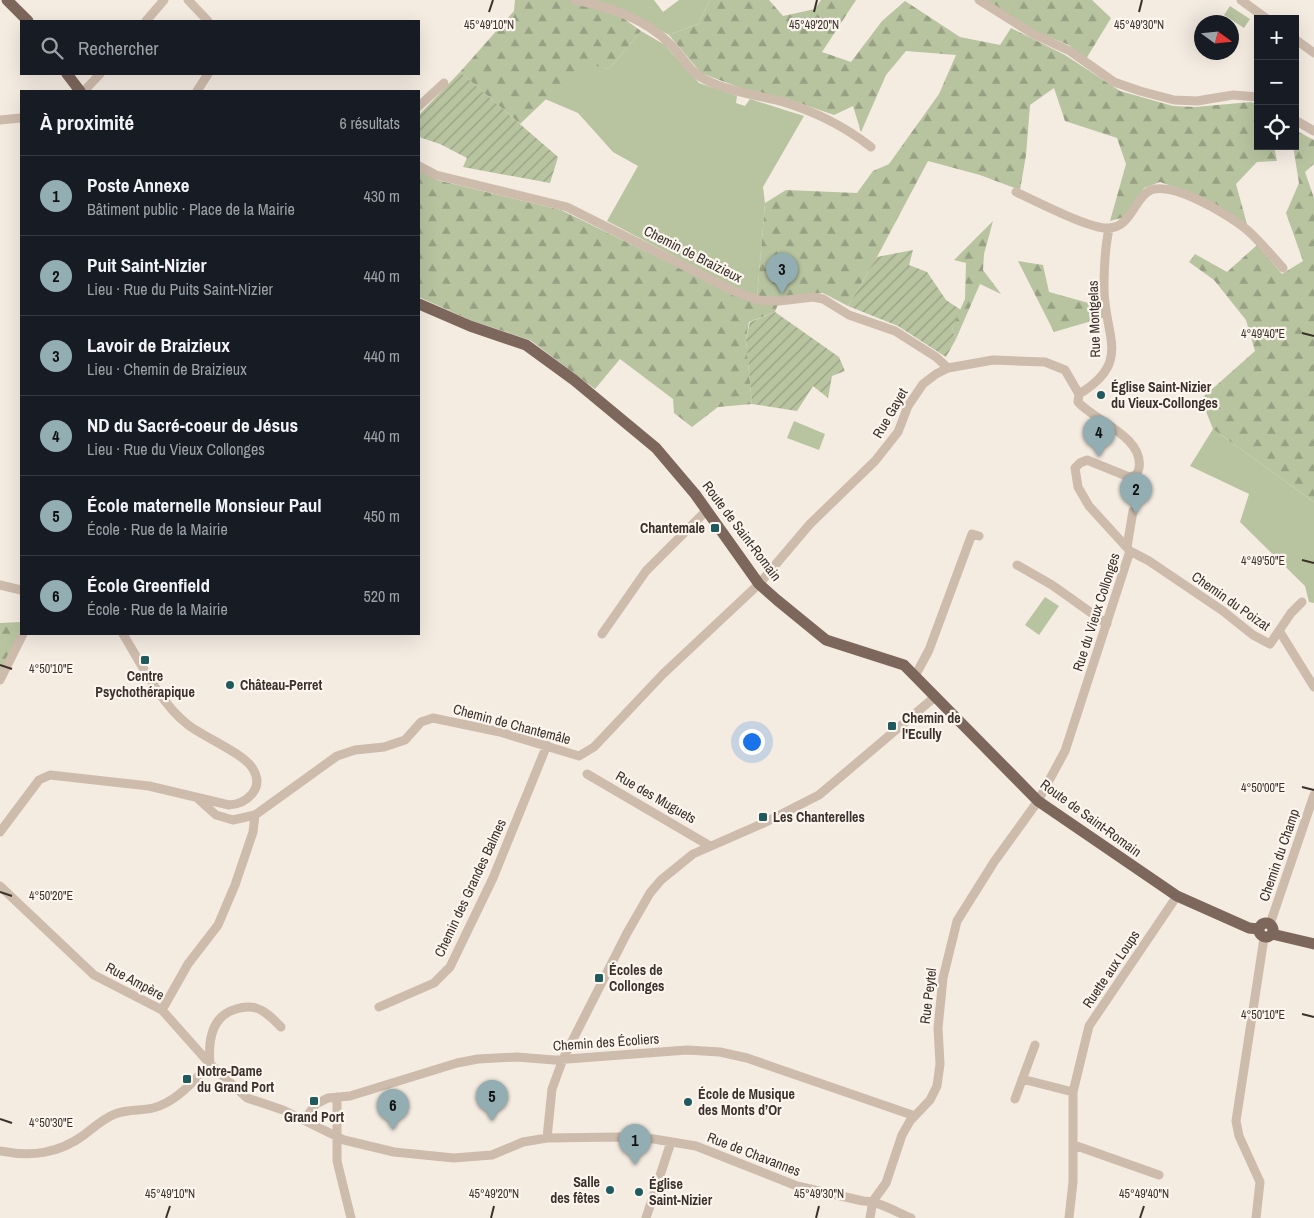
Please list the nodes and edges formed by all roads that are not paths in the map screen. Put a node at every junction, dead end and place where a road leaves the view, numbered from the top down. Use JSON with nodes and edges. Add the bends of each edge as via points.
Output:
{"nodes":[{"id":1,"x":7,"y":0,"type":"edge"},
{"id":2,"x":164,"y":0,"type":"edge"},
{"id":3,"x":188,"y":0,"type":"edge"},
{"id":4,"x":575,"y":0,"type":"edge"},
{"id":5,"x":979,"y":0,"type":"edge"},
{"id":6,"x":1241,"y":0,"type":"edge"},
{"id":7,"x":1262,"y":15,"type":"edge"},
{"id":8,"x":27,"y":20,"type":"edge"},
{"id":9,"x":147,"y":20,"type":"edge"},
{"id":10,"x":207,"y":20,"type":"edge"},
{"id":11,"x":1299,"y":42,"type":"edge"},
{"id":12,"x":1314,"y":53,"type":"edge"},
{"id":13,"x":68,"y":75,"type":"edge"},
{"id":14,"x":99,"y":75,"type":"edge"},
{"id":15,"x":207,"y":75,"type":"edge"},
{"id":16,"x":444,"y":83,"type":"dead end"},
{"id":17,"x":79,"y":90,"type":"edge"},
{"id":18,"x":85,"y":90,"type":"edge"},
{"id":19,"x":198,"y":90,"type":"edge"},
{"id":20,"x":1254,"y":97,"type":"edge"},
{"id":21,"x":420,"y":105,"type":"edge"},
{"id":22,"x":20,"y":118,"type":"edge"},
{"id":23,"x":0,"y":120,"type":"edge"},
{"id":24,"x":1299,"y":122,"type":"edge"},
{"id":25,"x":1314,"y":131,"type":"edge"},
{"id":26,"x":871,"y":147,"type":"dead end"},
{"id":27,"x":420,"y":167,"type":"edge"},
{"id":28,"x":1016,"y":192,"type":"dead end"},
{"id":29,"x":1109,"y":228,"type":"junction"},
{"id":30,"x":1283,"y":268,"type":"dead end"},
{"id":31,"x":420,"y":304,"type":"edge"},
{"id":32,"x":948,"y":368,"type":"junction"},
{"id":33,"x":1079,"y":394,"type":"junction"},
{"id":34,"x":707,"y":510,"type":"junction"},
{"id":35,"x":1133,"y":511,"type":"dead end"},
{"id":36,"x":979,"y":536,"type":"dead end"},
{"id":37,"x":1129,"y":549,"type":"junction"},
{"id":38,"x":1017,"y":565,"type":"dead end"},
{"id":39,"x":759,"y":584,"type":"junction"},
{"id":40,"x":0,"y":585,"type":"edge"},
{"id":41,"x":20,"y":590,"type":"edge"},
{"id":42,"x":1302,"y":602,"type":"dead end"},
{"id":43,"x":1107,"y":624,"type":"junction"},
{"id":44,"x":1280,"y":632,"type":"junction"},
{"id":45,"x":602,"y":634,"type":"dead end"},
{"id":46,"x":22,"y":635,"type":"edge"},
{"id":47,"x":123,"y":635,"type":"edge"},
{"id":48,"x":916,"y":676,"type":"junction"},
{"id":49,"x":0,"y":680,"type":"edge"},
{"id":50,"x":1314,"y":687,"type":"edge"},
{"id":51,"x":936,"y":696,"type":"junction"},
{"id":52,"x":547,"y":745,"type":"junction"},
{"id":53,"x":587,"y":774,"type":"dead end"},
{"id":54,"x":1314,"y":794,"type":"edge"},
{"id":55,"x":197,"y":798,"type":"junction"},
{"id":56,"x":1038,"y":801,"type":"junction"},
{"id":57,"x":254,"y":815,"type":"junction"},
{"id":58,"x":0,"y":832,"type":"edge"},
{"id":59,"x":710,"y":846,"type":"junction"},
{"id":60,"x":0,"y":886,"type":"edge"},
{"id":61,"x":1178,"y":896,"type":"junction"},
{"id":62,"x":1266,"y":931,"type":"junction"},
{"id":63,"x":1314,"y":944,"type":"edge"},
{"id":64,"x":379,"y":1007,"type":"dead end"},
{"id":65,"x":162,"y":1010,"type":"junction"},
{"id":66,"x":281,"y":1027,"type":"dead end"},
{"id":67,"x":1035,"y":1045,"type":"dead end"},
{"id":68,"x":562,"y":1059,"type":"junction"},
{"id":69,"x":210,"y":1064,"type":"junction"},
{"id":70,"x":1022,"y":1079,"type":"junction"},
{"id":71,"x":1074,"y":1092,"type":"junction"},
{"id":72,"x":337,"y":1097,"type":"junction"},
{"id":73,"x":1015,"y":1098,"type":"dead end"},
{"id":74,"x":914,"y":1116,"type":"junction"},
{"id":75,"x":304,"y":1120,"type":"junction"},
{"id":76,"x":336,"y":1137,"type":"junction"},
{"id":77,"x":547,"y":1138,"type":"junction"},
{"id":78,"x":672,"y":1142,"type":"junction"},
{"id":79,"x":1074,"y":1145,"type":"junction"},
{"id":80,"x":0,"y":1152,"type":"edge"},
{"id":81,"x":1159,"y":1175,"type":"dead end"},
{"id":82,"x":873,"y":1201,"type":"junction"},
{"id":83,"x":650,"y":1217,"type":"edge"},
{"id":84,"x":351,"y":1218,"type":"edge"},
{"id":85,"x":870,"y":1218,"type":"edge"},
{"id":86,"x":911,"y":1218,"type":"edge"},
{"id":87,"x":1069,"y":1218,"type":"edge"},
{"id":88,"x":1256,"y":1218,"type":"edge"}],
"edges":[{"from":1,"to":8,"type":"main road"},
{"from":2,"to":9,"type":"street"},
{"from":3,"to":10,"type":"street"},
{"from":4,"to":26,"type":"street","via":[[624,13],[648,27],[669,42],[700,78],[811,111],[848,130]]},
{"from":5,"to":20,"type":"street","via":[[1033,34],[1070,51],[1114,82],[1174,100],[1197,101],[1233,95]]},
{"from":6,"to":7,"type":"street"},
{"from":11,"to":12,"type":"street"},
{"from":13,"to":17,"type":"main road"},
{"from":14,"to":18,"type":"street"},
{"from":15,"to":19,"type":"street"},
{"from":16,"to":21,"type":"street"},
{"from":22,"to":23,"type":"street"},
{"from":24,"to":25,"type":"street"},
{"from":27,"to":32,"type":"street","name":"Chemin de Braizieux","via":[[436,175],[567,207],[759,300],[823,299],[849,315],[895,331]]},
{"from":28,"to":29,"type":"street","via":[[1086,223]]},
{"from":29,"to":30,"type":"street","via":[[1124,222],[1146,192],[1166,189],[1196,198],[1246,229]]},
{"from":29,"to":33,"type":"street","name":"Rue Montgelas","via":[[1104,290],[1112,353],[1102,378]]},
{"from":31,"to":34,"type":"main road","name":"Route de Saint-Romain","via":[[526,345],[542,356],[656,448]]},
{"from":32,"to":33,"type":"street","name":"Rue Gayet","via":[[993,360],[1045,362],[1065,370]]},
{"from":32,"to":39,"type":"street","name":"Rue Gayet","via":[[923,384],[908,406],[898,432],[875,462],[810,524]]},
{"from":33,"to":37,"type":"street","name":"Rue du Vieux Collonges","via":[[1078,402],[1086,411],[1122,434],[1134,447],[1140,463],[1138,472],[1129,477],[1087,460],[1076,468],[1078,487],[1089,506]]},
{"from":34,"to":39,"type":"main road","name":"Route de Saint-Romain"},
{"from":34,"to":45,"type":"street","via":[[646,571]]},
{"from":35,"to":37,"type":"street"},
{"from":36,"to":48,"type":"street","via":[[972,534],[929,650]]},
{"from":37,"to":43,"type":"street","name":"Rue du Vieux Collonges"},
{"from":37,"to":44,"type":"street","name":"Chemin du Poizat","via":[[1223,611],[1253,635],[1270,644]]},
{"from":38,"to":43,"type":"street","via":[[1052,584]]},
{"from":39,"to":48,"type":"main road","name":"Route de Saint-Romain","via":[[826,640],[904,665]]},
{"from":39,"to":52,"type":"street","name":"Chemin de Chantemâle","via":[[663,674],[594,747],[579,756]]},
{"from":40,"to":41,"type":"street"},
{"from":42,"to":44,"type":"street","name":"Chemin du Poizat"},
{"from":43,"to":56,"type":"street","name":"Rue du Vieux Collonges","via":[[1065,751]]},
{"from":44,"to":50,"type":"street"},
{"from":46,"to":49,"type":"street"},
{"from":47,"to":55,"type":"street","via":[[171,708],[186,724],[246,761],[254,770],[256,784],[251,797],[241,804],[228,805]]},
{"from":48,"to":51,"type":"main road","name":"Route de Saint-Romain"},
{"from":51,"to":56,"type":"main road","name":"Route de Saint-Romain"},
{"from":51,"to":59,"type":"street","via":[[819,795]]},
{"from":52,"to":57,"type":"street","name":"Chemin de Chantemâle","via":[[433,718],[422,722],[405,740],[337,756]]},
{"from":52,"to":64,"type":"street","name":"Chemin des Grandes Balmes","via":[[493,878],[450,967],[434,983]]},
{"from":53,"to":59,"type":"street","name":"Rue des Muguets"},
{"from":54,"to":62,"type":"street","name":"Chemin du Champ"},
{"from":55,"to":57,"type":"street","name":"Chemin de Chantemâle","via":[[216,815],[225,818],[233,820]]},
{"from":55,"to":58,"type":"street","via":[[140,784],[50,775],[39,780]]},
{"from":56,"to":61,"type":"main road","name":"Route de Saint-Romain"},
{"from":56,"to":74,"type":"street","name":"Rue Peytel","via":[[994,862],[953,933],[941,991],[940,1064],[936,1086],[930,1100]]},
{"from":57,"to":65,"type":"street","via":[[250,841],[218,925],[188,964]]},
{"from":59,"to":68,"type":"street","via":[[678,864],[650,892]]},
{"from":60,"to":65,"type":"street","name":"Rue Ampère","via":[[94,975]]},
{"from":61,"to":62,"type":"main road","name":"Route de Saint-Romain","via":[[1249,928]]},
{"from":61,"to":71,"type":"street","name":"Ruette aux Loups","via":[[1089,1026]]},
{"from":62,"to":63,"type":"main road","name":"Route de Saint-Romain"},
{"from":62,"to":88,"type":"street","name":"Chemin du Champ","via":[[1236,1120],[1239,1136],[1260,1182]]},
{"from":65,"to":69,"type":"street","name":"Rue Ampère"},
{"from":66,"to":69,"type":"street","via":[[255,1008],[244,1007],[220,1016],[212,1032]]},
{"from":67,"to":70,"type":"street"},
{"from":68,"to":72,"type":"street","name":"Chemin des Écoliers","via":[[517,1057],[457,1062],[367,1091]]},
{"from":68,"to":74,"type":"street","name":"Chemin des Écoliers","via":[[687,1050],[720,1052],[747,1058]]},
{"from":68,"to":77,"type":"street","via":[[552,1089]]},
{"from":69,"to":75,"type":"street","name":"Rue Ampère","via":[[247,1098]]},
{"from":69,"to":80,"type":"street","via":[[180,1095],[165,1104],[115,1114],[74,1142],[43,1154]]},
{"from":70,"to":71,"type":"street"},
{"from":70,"to":73,"type":"street"},
{"from":71,"to":79,"type":"street","name":"Ruette aux Loups"},
{"from":72,"to":75,"type":"street","name":"Chemin des Écoliers","via":[[316,1104]]},
{"from":72,"to":76,"type":"street"},
{"from":74,"to":82,"type":"street","name":"Rue Peytel","via":[[902,1135],[886,1183]]},
{"from":75,"to":76,"type":"street","name":"Rue Ampère"},
{"from":76,"to":77,"type":"street","name":"Rue de Chavannes","via":[[394,1152],[454,1158],[492,1155],[523,1142]]},
{"from":76,"to":84,"type":"street","via":[[337,1161]]},
{"from":77,"to":78,"type":"street","name":"Rue de Chavannes","via":[[620,1137]]},
{"from":78,"to":82,"type":"street","name":"Rue de Chavannes","via":[[696,1146],[797,1186]]},
{"from":78,"to":83,"type":"street"},
{"from":79,"to":81,"type":"street"},
{"from":79,"to":87,"type":"street","name":"Ruette aux Loups"},
{"from":82,"to":85,"type":"street"},
{"from":82,"to":86,"type":"street","name":"Rue de Chavannes"}]}
